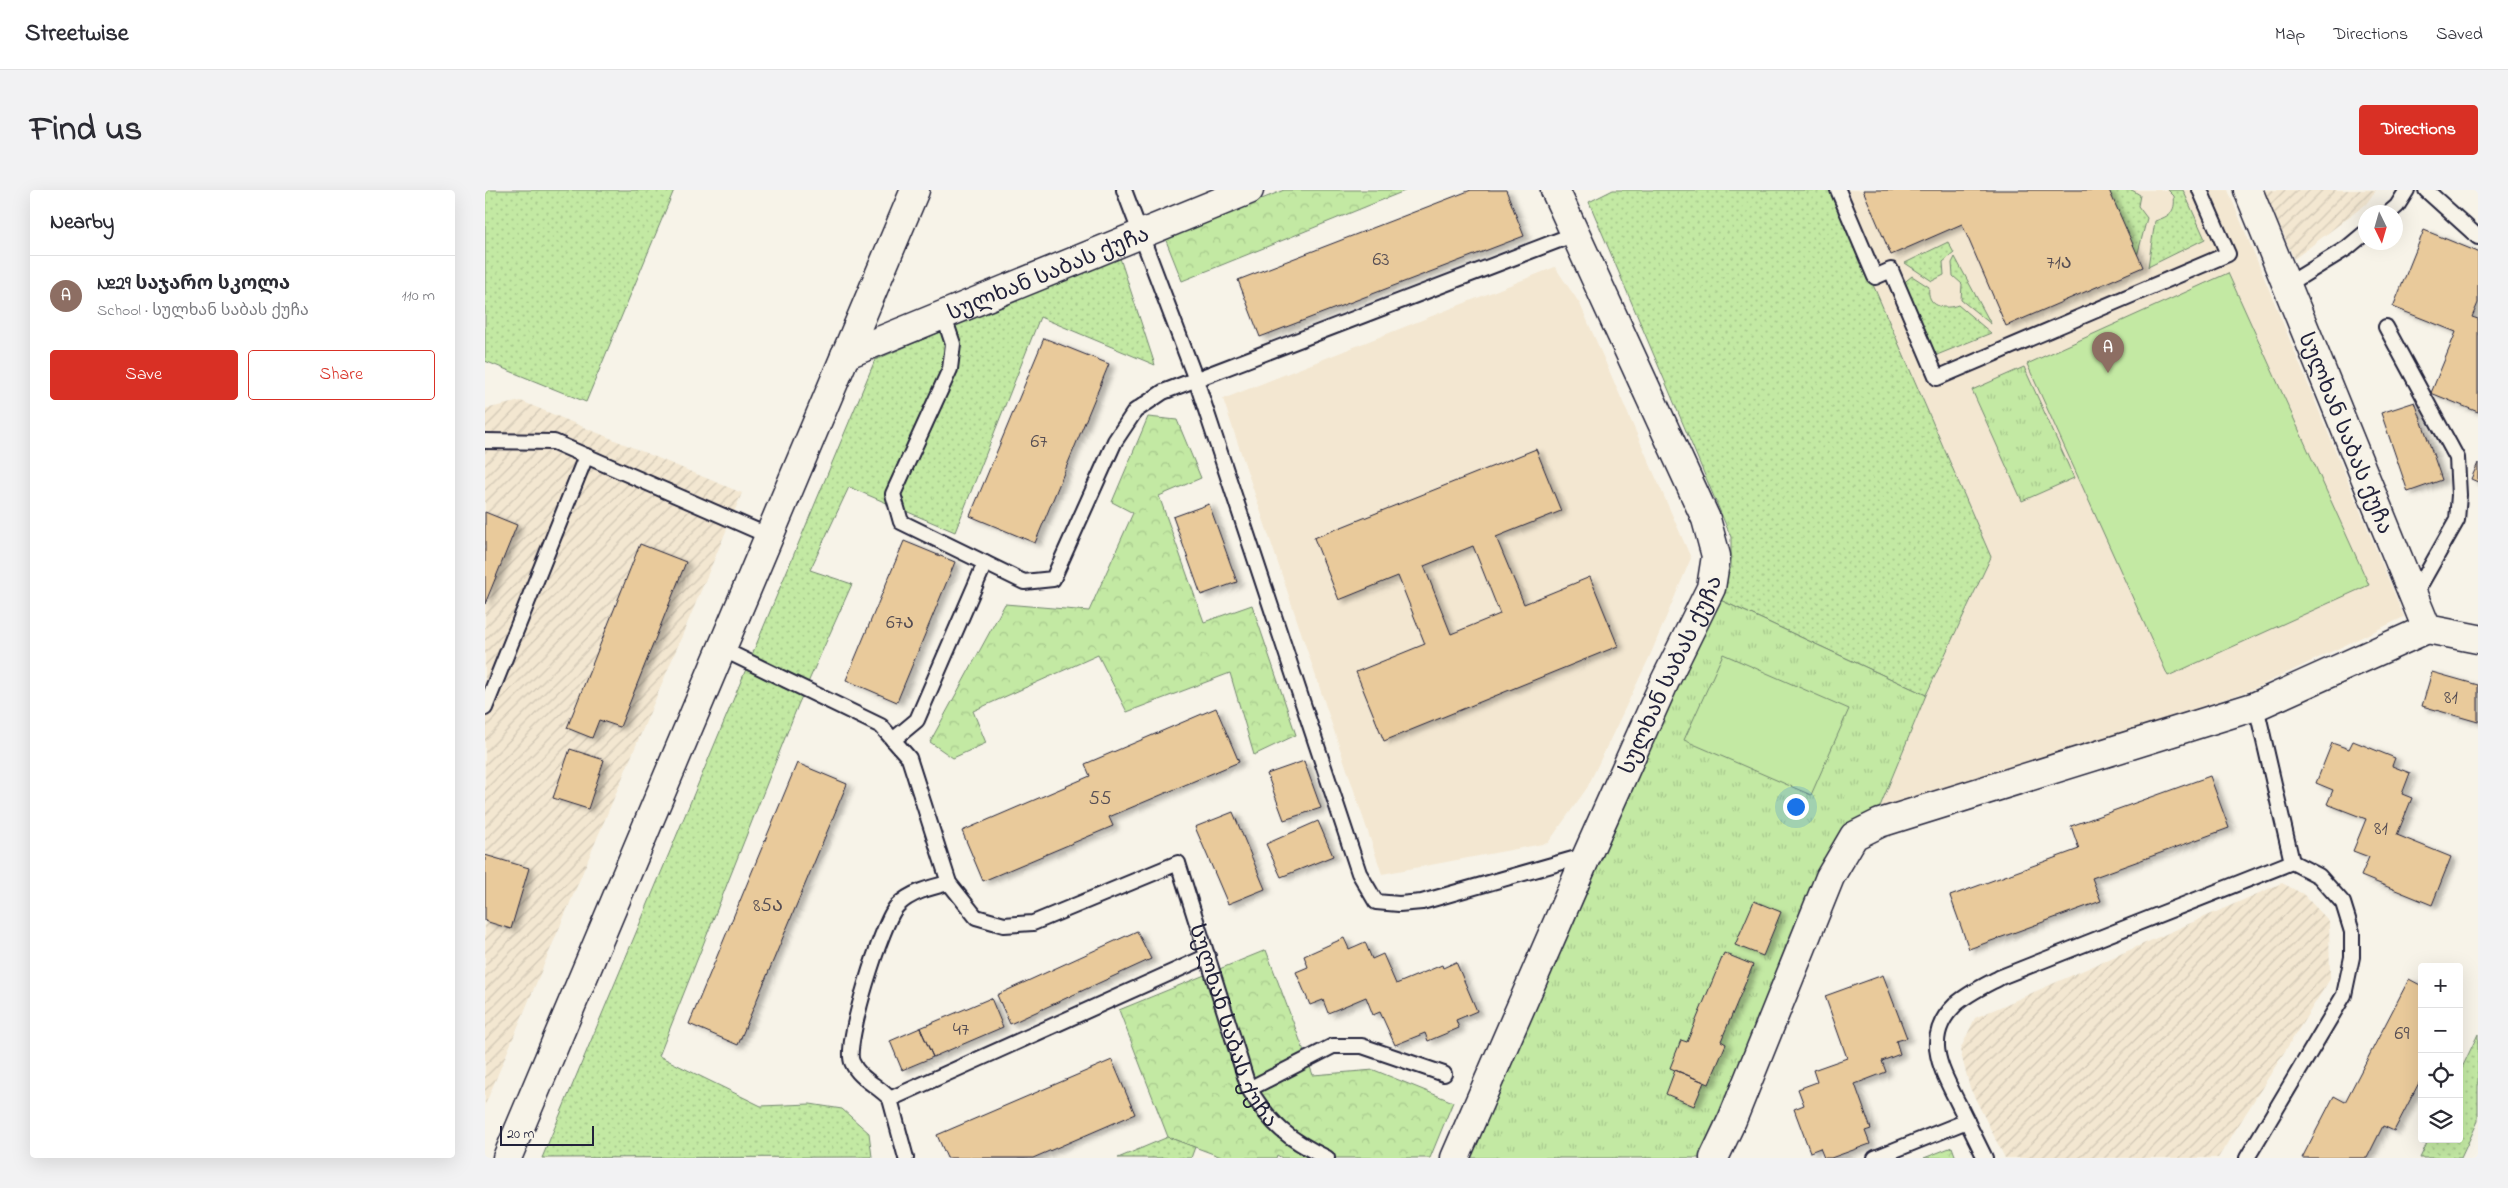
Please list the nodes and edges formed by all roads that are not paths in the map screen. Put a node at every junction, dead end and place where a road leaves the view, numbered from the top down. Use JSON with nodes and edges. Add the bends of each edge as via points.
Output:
{"nodes":[{"id":1,"x":915,"y":190,"type":"edge"},
{"id":2,"x":1124,"y":190,"type":"edge"},
{"id":3,"x":1249,"y":190,"type":"edge"},
{"id":4,"x":1555,"y":190,"type":"edge"},
{"id":5,"x":1838,"y":190,"type":"edge"},
{"id":6,"x":2200,"y":190,"type":"edge"},
{"id":7,"x":2248,"y":190,"type":"edge"},
{"id":8,"x":2407,"y":190,"type":"edge"},
{"id":9,"x":2426,"y":190,"type":"edge"},
{"id":10,"x":2398,"y":205,"type":"edge"},
{"id":11,"x":1140,"y":234,"type":"junction"},
{"id":12,"x":1575,"y":234,"type":"junction"},
{"id":13,"x":2478,"y":237,"type":"edge"},
{"id":14,"x":2358,"y":239,"type":"edge"},
{"id":15,"x":2287,"y":285,"type":"junction"},
{"id":16,"x":943,"y":314,"type":"junction"},
{"id":17,"x":2386,"y":327,"type":"dead end"},
{"id":18,"x":845,"y":354,"type":"junction"},
{"id":19,"x":1196,"y":380,"type":"junction"},
{"id":20,"x":485,"y":441,"type":"edge"},
{"id":21,"x":586,"y":456,"type":"junction"},
{"id":22,"x":769,"y":536,"type":"junction"},
{"id":23,"x":985,"y":563,"type":"junction"},
{"id":24,"x":2414,"y":596,"type":"junction"},
{"id":25,"x":2427,"y":629,"type":"junction"},
{"id":26,"x":2478,"y":639,"type":"edge"},
{"id":27,"x":721,"y":649,"type":"junction"},
{"id":28,"x":2256,"y":706,"type":"junction"},
{"id":29,"x":485,"y":708,"type":"edge"},
{"id":30,"x":893,"y":740,"type":"junction"},
{"id":31,"x":1587,"y":855,"type":"junction"},
{"id":32,"x":2291,"y":862,"type":"junction"},
{"id":33,"x":949,"y":883,"type":"junction"},
{"id":34,"x":1208,"y":956,"type":"junction"},
{"id":35,"x":1444,"y":1074,"type":"dead end"},
{"id":36,"x":1249,"y":1089,"type":"junction"},
{"id":37,"x":890,"y":1100,"type":"junction"},
{"id":38,"x":1967,"y":1121,"type":"junction"},
{"id":39,"x":507,"y":1158,"type":"edge"},
{"id":40,"x":907,"y":1158,"type":"edge"},
{"id":41,"x":1327,"y":1158,"type":"edge"},
{"id":42,"x":1455,"y":1158,"type":"edge"},
{"id":43,"x":1714,"y":1158,"type":"edge"},
{"id":44,"x":1875,"y":1158,"type":"edge"},
{"id":45,"x":1985,"y":1158,"type":"edge"},
{"id":46,"x":2247,"y":1158,"type":"edge"}],
"edges":[{"from":1,"to":18,"type":"street"},
{"from":2,"to":11,"type":"lane"},
{"from":3,"to":11,"type":"street","name":"სულხან საბას ქუჩა"},
{"from":4,"to":12,"type":"street","name":"სულხან საბას ქუჩა"},
{"from":5,"to":6,"type":"lane","via":[[1875,277],[1891,270],[1937,378],[2228,254]]},
{"from":7,"to":15,"type":"street","name":"სულხან საბას ქუჩა"},
{"from":8,"to":10,"type":"lane"},
{"from":9,"to":13,"type":"lane"},
{"from":11,"to":16,"type":"street","name":"სულხან საბას ქუჩა"},
{"from":11,"to":19,"type":"lane"},
{"from":12,"to":19,"type":"lane"},
{"from":12,"to":31,"type":"street","name":"სულხან საბას ქუჩა","via":[[1706,519],[1716,556],[1711,588],[1665,681]]},
{"from":14,"to":15,"type":"lane"},
{"from":15,"to":24,"type":"street","name":"სულხან საბას ქუჩა"},
{"from":16,"to":18,"type":"street","name":"სულხან საბას ქუჩა"},
{"from":16,"to":23,"type":"lane","via":[[953,344],[950,369],[893,494],[901,522]]},
{"from":17,"to":24,"type":"lane","via":[[2457,458],[2457,520]]},
{"from":18,"to":22,"type":"street"},
{"from":19,"to":23,"type":"lane","via":[[1163,392],[1135,411],[1115,441],[1053,578],[1025,582]]},
{"from":19,"to":31,"type":"lane","via":[[1359,872],[1376,902],[1422,902]]},
{"from":20,"to":21,"type":"lane","via":[[554,442]]},
{"from":21,"to":22,"type":"lane"},
{"from":21,"to":29,"type":"lane"},
{"from":22,"to":27,"type":"street"},
{"from":23,"to":30,"type":"lane","via":[[917,720]]},
{"from":24,"to":25,"type":"street","name":"სულხან საბას ქუჩა"},
{"from":25,"to":26,"type":"street"},
{"from":25,"to":28,"type":"street"},
{"from":27,"to":30,"type":"lane","via":[[881,726]]},
{"from":27,"to":39,"type":"street"},
{"from":28,"to":32,"type":"lane"},
{"from":28,"to":43,"type":"street","via":[[1880,823],[1854,836],[1830,877]]},
{"from":30,"to":33,"type":"lane","via":[[909,758]]},
{"from":31,"to":42,"type":"street","name":"სულხან საბას ქუჩა"},
{"from":32,"to":38,"type":"lane","via":[[2001,977],[1955,1005],[1937,1033],[1936,1048],[1940,1066]]},
{"from":32,"to":46,"type":"lane","via":[[2319,876],[2343,903],[2352,932],[2352,958],[2344,995]]},
{"from":33,"to":34,"type":"lane","name":"სულხან საბას ქუჩა","via":[[976,917],[1004,926],[1033,923],[1177,863]]},
{"from":33,"to":37,"type":"lane","via":[[924,889],[897,906],[874,957],[852,1038],[851,1062]]},
{"from":34,"to":36,"type":"lane","name":"სულხან საბას ქუჩა"},
{"from":34,"to":37,"type":"lane"},
{"from":35,"to":36,"type":"lane","via":[[1362,1046],[1333,1046]]},
{"from":36,"to":41,"type":"lane","name":"სულხან საბას ქუჩა","via":[[1265,1114],[1285,1135]]},
{"from":37,"to":40,"type":"lane"},
{"from":38,"to":44,"type":"lane"},
{"from":38,"to":45,"type":"lane"}]}
